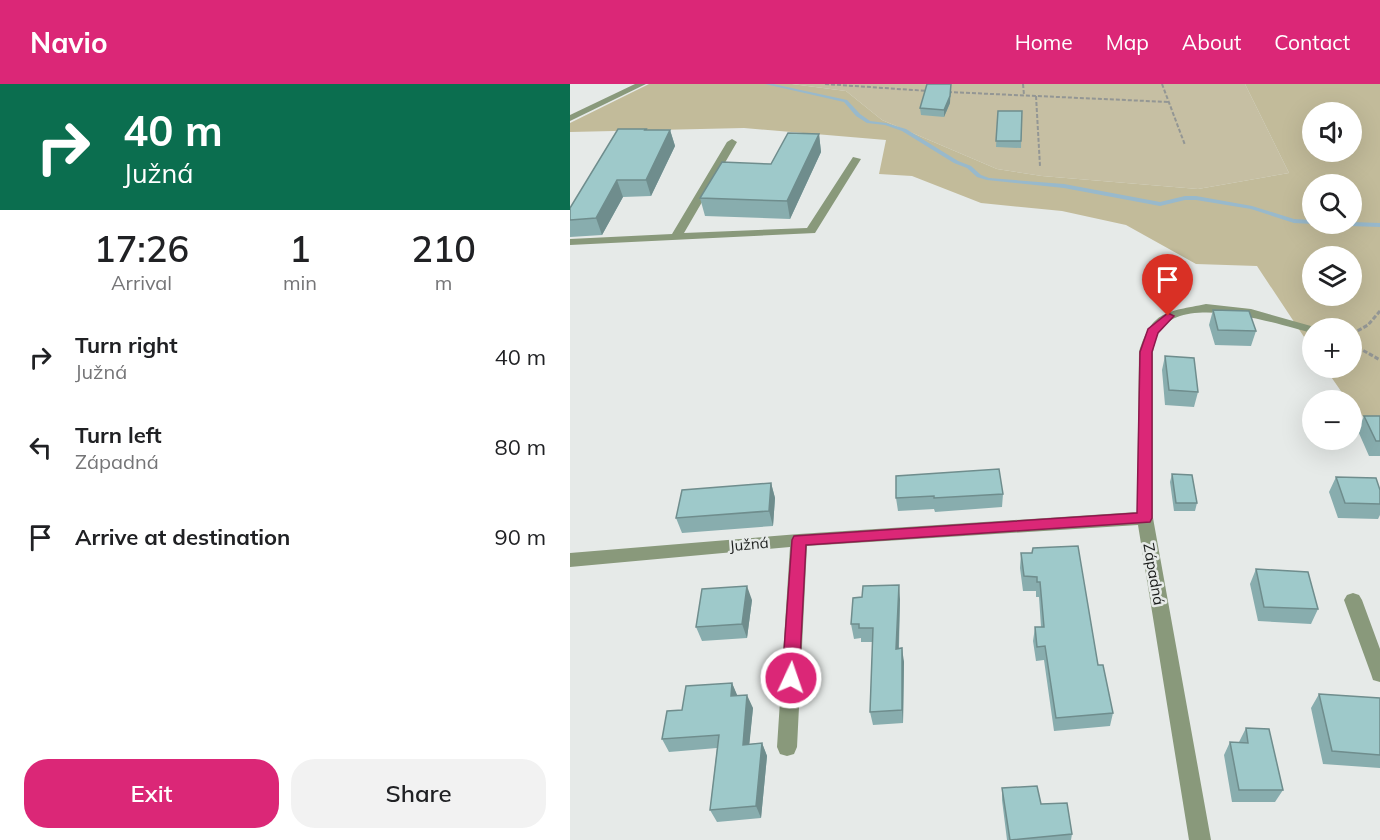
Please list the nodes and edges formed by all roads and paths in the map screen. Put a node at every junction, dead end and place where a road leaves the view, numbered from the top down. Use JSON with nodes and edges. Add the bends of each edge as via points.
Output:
{"nodes":[{"id":1,"x":642,"y":84,"type":"edge"},
{"id":2,"x":825,"y":84,"type":"edge"},
{"id":3,"x":887,"y":84,"type":"edge"},
{"id":4,"x":1023,"y":84,"type":"edge"},
{"id":5,"x":1162,"y":84,"type":"edge"},
{"id":6,"x":886,"y":90,"type":"junction"},
{"id":7,"x":932,"y":91,"type":"edge"},
{"id":8,"x":943,"y":92,"type":"edge"},
{"id":9,"x":1024,"y":95,"type":"junction"},
{"id":10,"x":1036,"y":96,"type":"junction"},
{"id":11,"x":1169,"y":102,"type":"junction"},
{"id":12,"x":570,"y":118,"type":"edge"},
{"id":13,"x":732,"y":142,"type":"dead end"},
{"id":14,"x":1185,"y":145,"type":"dead end"},
{"id":15,"x":856,"y":159,"type":"dead end"},
{"id":16,"x":1040,"y":165,"type":"dead end"},
{"id":17,"x":676,"y":237,"type":"junction"},
{"id":18,"x":570,"y":242,"type":"edge"},
{"id":19,"x":1380,"y":311,"type":"edge"},
{"id":20,"x":1302,"y":326,"type":"edge"},
{"id":21,"x":1362,"y":328,"type":"edge"},
{"id":22,"x":1362,"y":350,"type":"edge"},
{"id":23,"x":1380,"y":360,"type":"edge"},
{"id":24,"x":1145,"y":518,"type":"junction"},
{"id":25,"x":799,"y":540,"type":"junction"},
{"id":26,"x":570,"y":560,"type":"edge"},
{"id":27,"x":1353,"y":600,"type":"dead end"},
{"id":28,"x":1380,"y":674,"type":"edge"},
{"id":29,"x":787,"y":747,"type":"dead end"},
{"id":30,"x":1200,"y":840,"type":"edge"}],
"edges":[{"from":1,"to":12,"type":"street"},
{"from":2,"to":6,"type":"path"},
{"from":3,"to":6,"type":"path"},
{"from":4,"to":9,"type":"path"},
{"from":5,"to":11,"type":"path"},
{"from":6,"to":7,"type":"path"},
{"from":8,"to":9,"type":"path"},
{"from":9,"to":10,"type":"path"},
{"from":10,"to":11,"type":"path"},
{"from":10,"to":16,"type":"path"},
{"from":11,"to":14,"type":"path"},
{"from":13,"to":17,"type":"street"},
{"from":15,"to":17,"type":"street","via":[[811,231]]},
{"from":17,"to":18,"type":"street"},
{"from":19,"to":21,"type":"path"},
{"from":20,"to":24,"type":"street","name":"Západná","via":[[1251,313],[1206,308],[1168,316],[1152,331],[1146,352]]},
{"from":22,"to":23,"type":"path"},
{"from":24,"to":25,"type":"street","name":"Južná"},
{"from":24,"to":30,"type":"street","name":"Západná"},
{"from":25,"to":26,"type":"street","name":"Južná"},
{"from":25,"to":29,"type":"street"},
{"from":27,"to":28,"type":"street"}]}
